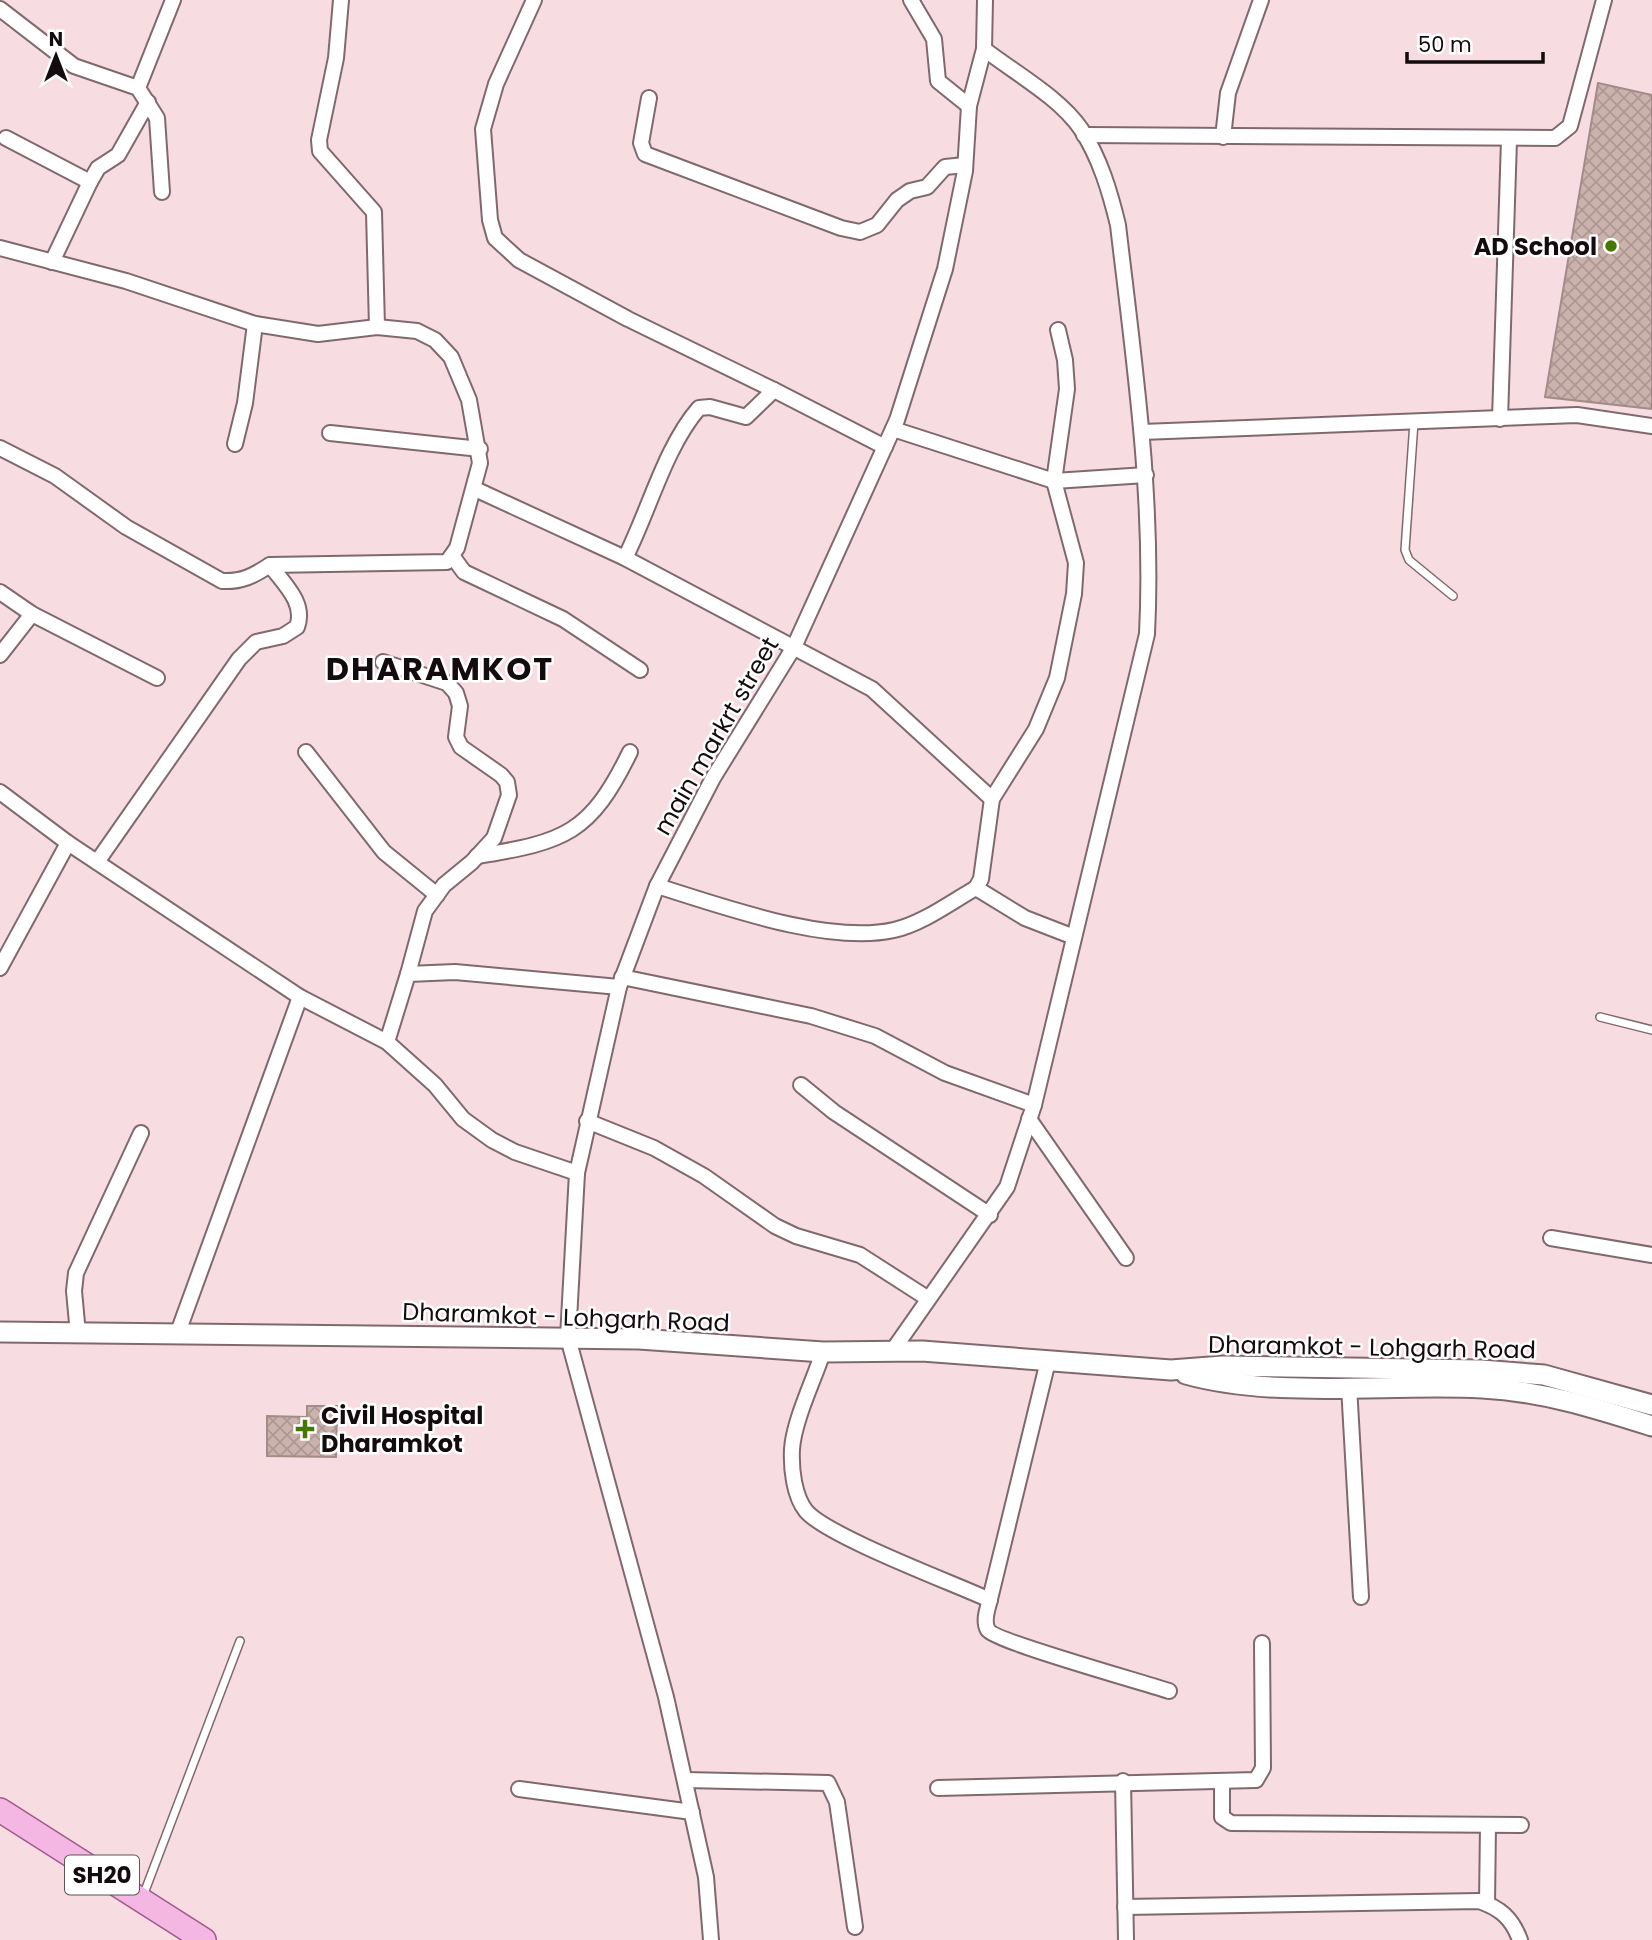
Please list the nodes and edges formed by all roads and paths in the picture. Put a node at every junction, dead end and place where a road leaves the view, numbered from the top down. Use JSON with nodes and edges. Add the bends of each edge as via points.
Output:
{"nodes":[{"id":1,"x":173,"y":0,"type":"edge"},
{"id":2,"x":341,"y":0,"type":"edge"},
{"id":3,"x":534,"y":0,"type":"edge"},
{"id":4,"x":911,"y":0,"type":"edge"},
{"id":5,"x":985,"y":0,"type":"edge"},
{"id":6,"x":1261,"y":0,"type":"edge"},
{"id":7,"x":1604,"y":0,"type":"edge"},
{"id":8,"x":0,"y":9,"type":"edge"},
{"id":9,"x":984,"y":50,"type":"junction"},
{"id":10,"x":138,"y":88,"type":"junction"},
{"id":11,"x":649,"y":98,"type":"dead end"},
{"id":12,"x":148,"y":102,"type":"junction"},
{"id":13,"x":969,"y":106,"type":"junction"},
{"id":14,"x":1084,"y":135,"type":"junction"},
{"id":15,"x":1223,"y":137,"type":"junction"},
{"id":16,"x":6,"y":138,"type":"dead end"},
{"id":17,"x":1509,"y":140,"type":"junction"},
{"id":18,"x":965,"y":168,"type":"junction"},
{"id":19,"x":90,"y":182,"type":"junction"},
{"id":20,"x":162,"y":192,"type":"dead end"},
{"id":21,"x":0,"y":248,"type":"edge"},
{"id":22,"x":52,"y":262,"type":"junction"},
{"id":23,"x":255,"y":324,"type":"junction"},
{"id":24,"x":377,"y":327,"type":"junction"},
{"id":25,"x":1058,"y":330,"type":"dead end"},
{"id":26,"x":774,"y":390,"type":"junction"},
{"id":27,"x":1500,"y":418,"type":"junction"},
{"id":28,"x":1415,"y":422,"type":"junction"},
{"id":29,"x":1652,"y":426,"type":"edge"},
{"id":30,"x":893,"y":429,"type":"junction"},
{"id":31,"x":1142,"y":432,"type":"junction"},
{"id":32,"x":330,"y":433,"type":"dead end"},
{"id":33,"x":235,"y":444,"type":"dead end"},
{"id":34,"x":885,"y":447,"type":"junction"},
{"id":35,"x":0,"y":448,"type":"edge"},
{"id":36,"x":480,"y":449,"type":"junction"},
{"id":37,"x":1146,"y":475,"type":"junction"},
{"id":38,"x":1054,"y":481,"type":"junction"},
{"id":39,"x":475,"y":489,"type":"junction"},
{"id":40,"x":453,"y":557,"type":"junction"},
{"id":41,"x":625,"y":558,"type":"junction"},
{"id":42,"x":270,"y":565,"type":"junction"},
{"id":43,"x":0,"y":592,"type":"edge"},
{"id":44,"x":1453,"y":596,"type":"dead end"},
{"id":45,"x":32,"y":614,"type":"junction"},
{"id":46,"x":794,"y":647,"type":"junction"},
{"id":47,"x":0,"y":655,"type":"edge"},
{"id":48,"x":383,"y":662,"type":"dead end"},
{"id":49,"x":640,"y":670,"type":"dead end"},
{"id":50,"x":157,"y":678,"type":"dead end"},
{"id":51,"x":306,"y":752,"type":"dead end"},
{"id":52,"x":630,"y":752,"type":"dead end"},
{"id":53,"x":0,"y":792,"type":"edge"},
{"id":54,"x":992,"y":799,"type":"junction"},
{"id":55,"x":68,"y":844,"type":"junction"},
{"id":56,"x":477,"y":856,"type":"junction"},
{"id":57,"x":97,"y":862,"type":"junction"},
{"id":58,"x":657,"y":886,"type":"junction"},
{"id":59,"x":976,"y":888,"type":"junction"},
{"id":60,"x":437,"y":895,"type":"junction"},
{"id":61,"x":1074,"y":937,"type":"junction"},
{"id":62,"x":5,"y":944,"type":"edge"},
{"id":63,"x":0,"y":968,"type":"edge"},
{"id":64,"x":408,"y":974,"type":"junction"},
{"id":65,"x":620,"y":982,"type":"junction"},
{"id":66,"x":300,"y":997,"type":"junction"},
{"id":67,"x":1600,"y":1017,"type":"dead end"},
{"id":68,"x":1652,"y":1030,"type":"edge"},
{"id":69,"x":387,"y":1042,"type":"junction"},
{"id":70,"x":801,"y":1085,"type":"dead end"},
{"id":71,"x":1031,"y":1112,"type":"junction"},
{"id":72,"x":587,"y":1121,"type":"junction"},
{"id":73,"x":141,"y":1133,"type":"dead end"},
{"id":74,"x":577,"y":1173,"type":"junction"},
{"id":75,"x":989,"y":1215,"type":"junction"},
{"id":76,"x":1551,"y":1238,"type":"dead end"},
{"id":77,"x":1652,"y":1255,"type":"edge"},
{"id":78,"x":1126,"y":1258,"type":"dead end"},
{"id":79,"x":927,"y":1298,"type":"junction"},
{"id":80,"x":0,"y":1332,"type":"edge"},
{"id":81,"x":78,"y":1334,"type":"junction"},
{"id":82,"x":177,"y":1335,"type":"junction"},
{"id":83,"x":568,"y":1338,"type":"junction"},
{"id":84,"x":893,"y":1350,"type":"junction"},
{"id":85,"x":823,"y":1352,"type":"junction"},
{"id":86,"x":1048,"y":1361,"type":"junction"},
{"id":87,"x":1171,"y":1370,"type":"junction"},
{"id":88,"x":1349,"y":1386,"type":"junction"},
{"id":89,"x":1652,"y":1405,"type":"edge"},
{"id":90,"x":1652,"y":1426,"type":"edge"},
{"id":91,"x":1361,"y":1597,"type":"dead end"},
{"id":92,"x":990,"y":1600,"type":"junction"},
{"id":93,"x":240,"y":1641,"type":"dead end"},
{"id":94,"x":1262,"y":1643,"type":"dead end"},
{"id":95,"x":1169,"y":1691,"type":"dead end"},
{"id":96,"x":685,"y":1780,"type":"junction"},
{"id":97,"x":1123,"y":1781,"type":"junction"},
{"id":98,"x":1222,"y":1781,"type":"junction"},
{"id":99,"x":938,"y":1788,"type":"dead end"},
{"id":100,"x":519,"y":1789,"type":"dead end"},
{"id":101,"x":0,"y":1810,"type":"edge"},
{"id":102,"x":692,"y":1812,"type":"junction"},
{"id":103,"x":1488,"y":1825,"type":"junction"},
{"id":104,"x":1521,"y":1825,"type":"dead end"},
{"id":105,"x":142,"y":1900,"type":"junction"},
{"id":106,"x":1487,"y":1904,"type":"junction"},
{"id":107,"x":1125,"y":1907,"type":"junction"},
{"id":108,"x":855,"y":1927,"type":"dead end"},
{"id":109,"x":204,"y":1940,"type":"edge"},
{"id":110,"x":711,"y":1940,"type":"edge"},
{"id":111,"x":1126,"y":1940,"type":"edge"},
{"id":112,"x":1520,"y":1940,"type":"edge"}],
"edges":[{"from":1,"to":10,"type":"street"},
{"from":2,"to":24,"type":"street","via":[[320,151],[374,212]]},
{"from":3,"to":26,"type":"street","via":[[496,84],[483,129],[495,238],[519,260]]},
{"from":4,"to":13,"type":"street","via":[[934,39],[938,81]]},
{"from":5,"to":9,"type":"street","name":"main markrt street"},
{"from":6,"to":15,"type":"street","via":[[1228,93]]},
{"from":7,"to":17,"type":"street","via":[[1570,126],[1555,138]]},
{"from":8,"to":10,"type":"street","via":[[74,66]]},
{"from":9,"to":13,"type":"street","name":"main markrt street"},
{"from":9,"to":14,"type":"street","via":[[1049,99]]},
{"from":10,"to":12,"type":"street"},
{"from":11,"to":18,"type":"street","via":[[641,143],[645,154],[841,228],[860,232],[877,225],[906,194],[927,187],[945,167]]},
{"from":12,"to":19,"type":"street","via":[[118,155],[98,168]]},
{"from":12,"to":20,"type":"street","via":[[160,131]]},
{"from":13,"to":18,"type":"street","name":"main markrt street"},
{"from":14,"to":15,"type":"street"},
{"from":14,"to":31,"type":"street","via":[[1118,225]]},
{"from":15,"to":17,"type":"street"},
{"from":16,"to":19,"type":"street"},
{"from":17,"to":27,"type":"street"},
{"from":18,"to":30,"type":"street","name":"main markrt street","via":[[945,269]]},
{"from":19,"to":22,"type":"street"},
{"from":21,"to":22,"type":"street"},
{"from":22,"to":23,"type":"street"},
{"from":23,"to":24,"type":"street","via":[[318,334]]},
{"from":23,"to":33,"type":"street"},
{"from":24,"to":36,"type":"street","via":[[417,331],[435,340],[451,357],[469,400]]},
{"from":25,"to":38,"type":"street","via":[[1067,389]]},
{"from":26,"to":34,"type":"street"},
{"from":26,"to":41,"type":"street","via":[[746,417],[699,408],[672,449]]},
{"from":27,"to":28,"type":"street"},
{"from":27,"to":29,"type":"street","via":[[1577,415]]},
{"from":28,"to":31,"type":"street"},
{"from":28,"to":44,"type":"lane","via":[[1405,550],[1409,561]]},
{"from":30,"to":34,"type":"street","name":"main markrt street"},
{"from":30,"to":38,"type":"street"},
{"from":31,"to":37,"type":"street"},
{"from":32,"to":36,"type":"street"},
{"from":34,"to":46,"type":"street","name":"main markrt street"},
{"from":35,"to":42,"type":"street","via":[[55,476],[126,527],[222,580],[242,581]]},
{"from":36,"to":39,"type":"street"},
{"from":37,"to":38,"type":"street"},
{"from":37,"to":61,"type":"street","via":[[1151,564],[1147,634]]},
{"from":38,"to":54,"type":"street","via":[[1076,563],[1069,626],[1057,678],[1036,729]]},
{"from":39,"to":40,"type":"street"},
{"from":39,"to":41,"type":"street"},
{"from":40,"to":42,"type":"street","via":[[440,564]]},
{"from":40,"to":49,"type":"street","via":[[464,572],[563,620]]},
{"from":41,"to":46,"type":"street"},
{"from":42,"to":57,"type":"street","via":[[298,602],[297,627],[283,636],[256,642],[239,659]]},
{"from":43,"to":45,"type":"street"},
{"from":45,"to":47,"type":"street"},
{"from":45,"to":50,"type":"street"},
{"from":46,"to":54,"type":"street","via":[[872,689]]},
{"from":46,"to":58,"type":"street","name":"main markrt street","via":[[713,778]]},
{"from":48,"to":56,"type":"street","via":[[447,683],[460,706],[456,737],[461,747],[507,782],[506,808],[494,838]]},
{"from":51,"to":60,"type":"street","via":[[384,852]]},
{"from":52,"to":56,"type":"street","via":[[610,792],[589,819],[559,839]]},
{"from":53,"to":55,"type":"street"},
{"from":54,"to":59,"type":"street"},
{"from":55,"to":57,"type":"street"},
{"from":55,"to":62,"type":"street"},
{"from":56,"to":60,"type":"street"},
{"from":57,"to":66,"type":"street"},
{"from":58,"to":59,"type":"street","via":[[736,910],[840,933],[897,930]]},
{"from":58,"to":65,"type":"street","name":"main markrt street"},
{"from":59,"to":61,"type":"street","via":[[1025,918]]},
{"from":60,"to":64,"type":"street","via":[[425,911]]},
{"from":61,"to":71,"type":"street"},
{"from":62,"to":63,"type":"street"},
{"from":64,"to":65,"type":"street","via":[[455,972]]},
{"from":64,"to":69,"type":"street"},
{"from":65,"to":71,"type":"street","via":[[811,1016],[875,1037]]},
{"from":65,"to":72,"type":"street","name":"main markrt street"},
{"from":66,"to":69,"type":"street"},
{"from":66,"to":82,"type":"street"},
{"from":67,"to":68,"type":"lane"},
{"from":69,"to":74,"type":"street","via":[[435,1085],[463,1119],[492,1140]]},
{"from":70,"to":75,"type":"street","via":[[844,1119]]},
{"from":71,"to":75,"type":"street","via":[[1007,1187]]},
{"from":71,"to":78,"type":"street"},
{"from":72,"to":74,"type":"street","name":"main markrt street"},
{"from":72,"to":79,"type":"street","via":[[654,1148],[704,1176],[775,1226],[860,1255]]},
{"from":73,"to":81,"type":"street","via":[[76,1273]]},
{"from":74,"to":83,"type":"street","name":"main markrt street"},
{"from":75,"to":79,"type":"street"},
{"from":76,"to":77,"type":"street"},
{"from":79,"to":84,"type":"street"},
{"from":80,"to":81,"type":"street","name":"Dharamkot - Lohgarh Road"},
{"from":81,"to":82,"type":"street","name":"Dharamkot - Lohgarh Road"},
{"from":82,"to":83,"type":"street","name":"Dharamkot - Lohgarh Road"},
{"from":83,"to":85,"type":"street","name":"Dharamkot - Lohgarh Road"},
{"from":83,"to":96,"type":"street","name":"main markrt street"},
{"from":84,"to":85,"type":"street","name":"Dharamkot - Lohgarh Road"},
{"from":84,"to":86,"type":"street","name":"Dharamkot - Lohgarh Road"},
{"from":85,"to":92,"type":"street","via":[[793,1442],[799,1500],[808,1513],[833,1530]]},
{"from":86,"to":87,"type":"street","name":"Dharamkot - Lohgarh Road"},
{"from":86,"to":92,"type":"street"},
{"from":87,"to":88,"type":"street","name":"Dharamkot - Lohgarh Road","via":[[1221,1384]]},
{"from":87,"to":89,"type":"street","name":"Dharamkot - Lohgarh Road","via":[[1223,1366],[1519,1372],[1582,1383]]},
{"from":88,"to":90,"type":"street","name":"Dharamkot - Lohgarh Road","via":[[1523,1391]]},
{"from":88,"to":91,"type":"street"},
{"from":92,"to":95,"type":"street","via":[[989,1633]]},
{"from":93,"to":105,"type":"lane"},
{"from":94,"to":98,"type":"street","via":[[1261,1777]]},
{"from":96,"to":102,"type":"street","name":"main markrt street"},
{"from":96,"to":108,"type":"street","via":[[828,1783],[836,1802]]},
{"from":97,"to":98,"type":"street"},
{"from":97,"to":99,"type":"street"},
{"from":97,"to":107,"type":"street"},
{"from":98,"to":103,"type":"street","via":[[1222,1817],[1231,1824]]},
{"from":100,"to":102,"type":"street"},
{"from":101,"to":105,"type":"main road","number":"SH20"},
{"from":102,"to":110,"type":"street","name":"main markrt street","via":[[706,1877]]},
{"from":103,"to":104,"type":"street"},
{"from":103,"to":106,"type":"street"},
{"from":105,"to":109,"type":"main road","number":"SH20"},
{"from":106,"to":107,"type":"street","via":[[1452,1900]]},
{"from":106,"to":112,"type":"street","via":[[1503,1912]]},
{"from":107,"to":111,"type":"street"}]}
